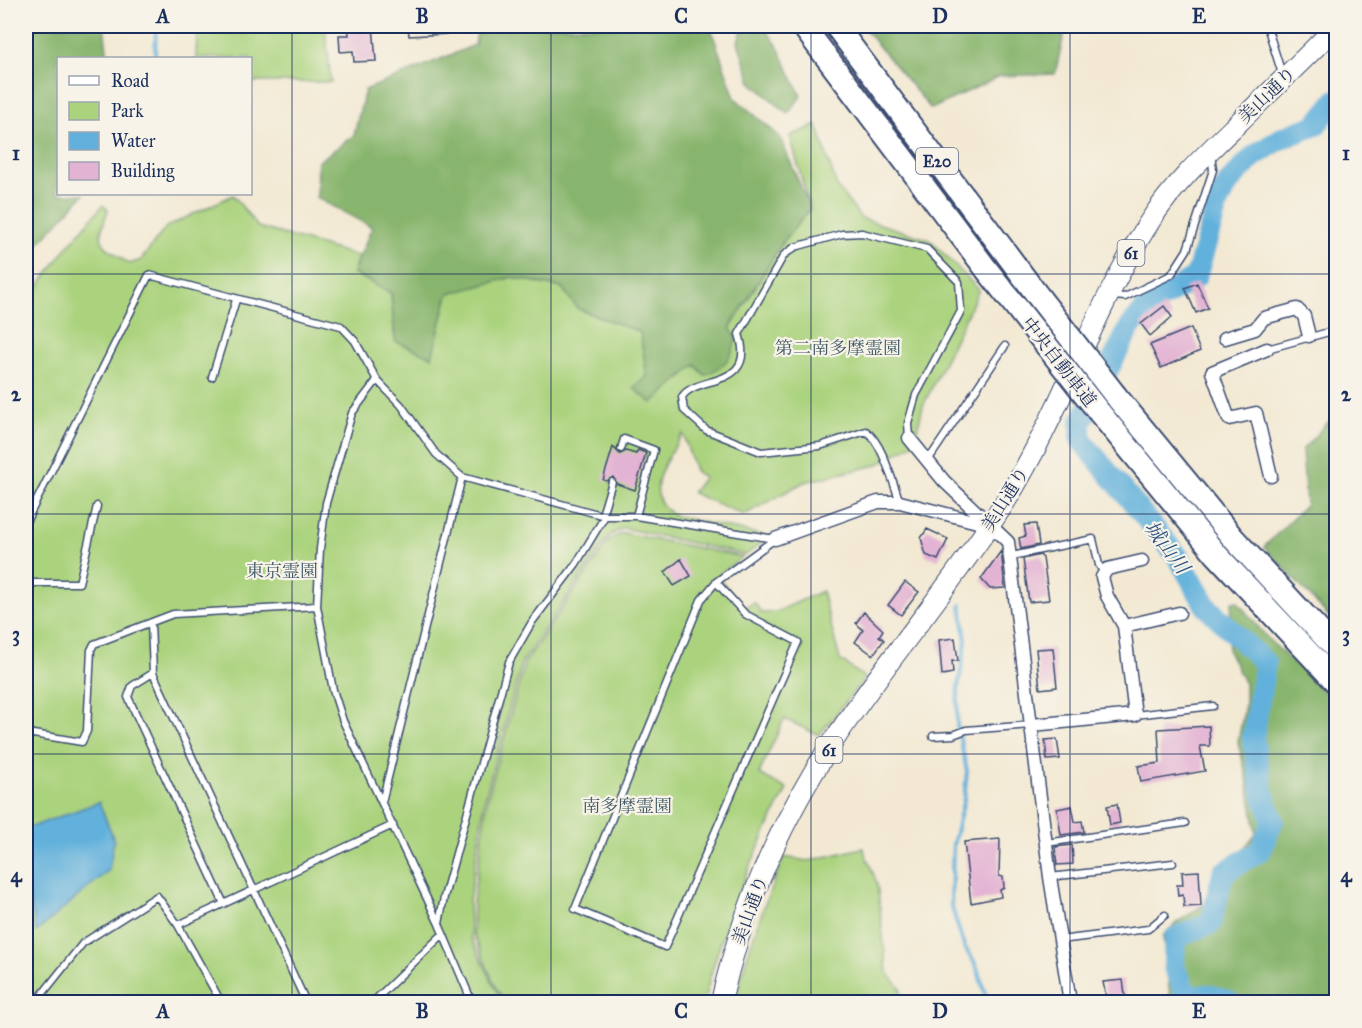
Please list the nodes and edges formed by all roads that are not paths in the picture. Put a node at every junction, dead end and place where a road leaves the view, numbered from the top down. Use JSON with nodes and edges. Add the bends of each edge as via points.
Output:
{"nodes":[{"id":1,"x":803,"y":26,"type":"edge"},
{"id":2,"x":836,"y":26,"type":"edge"},
{"id":3,"x":1268,"y":26,"type":"edge"},
{"id":4,"x":1336,"y":27,"type":"edge"},
{"id":5,"x":1284,"y":79,"type":"junction"},
{"id":6,"x":1210,"y":150,"type":"junction"},
{"id":7,"x":1108,"y":296,"type":"junction"},
{"id":8,"x":236,"y":300,"type":"junction"},
{"id":9,"x":1336,"y":330,"type":"edge"},
{"id":10,"x":1309,"y":336,"type":"junction"},
{"id":11,"x":1225,"y":338,"type":"dead end"},
{"id":12,"x":1005,"y":346,"type":"dead end"},
{"id":13,"x":1267,"y":349,"type":"joint"},
{"id":14,"x":212,"y":377,"type":"dead end"},
{"id":15,"x":377,"y":380,"type":"junction"},
{"id":16,"x":909,"y":438,"type":"joint"},
{"id":17,"x":621,"y":449,"type":"dead end"},
{"id":18,"x":926,"y":462,"type":"junction"},
{"id":19,"x":1270,"y":476,"type":"dead end"},
{"id":20,"x":462,"y":477,"type":"junction"},
{"id":21,"x":612,"y":482,"type":"dead end"},
{"id":22,"x":900,"y":502,"type":"junction"},
{"id":23,"x":97,"y":506,"type":"dead end"},
{"id":24,"x":604,"y":515,"type":"junction"},
{"id":25,"x":636,"y":516,"type":"junction"},
{"id":26,"x":26,"y":522,"type":"edge"},
{"id":27,"x":989,"y":525,"type":"junction"},
{"id":28,"x":775,"y":539,"type":"junction"},
{"id":29,"x":1012,"y":556,"type":"junction"},
{"id":30,"x":1142,"y":561,"type":"dead end"},
{"id":31,"x":1104,"y":573,"type":"junction"},
{"id":32,"x":716,"y":582,"type":"junction"},
{"id":33,"x":26,"y":583,"type":"edge"},
{"id":34,"x":317,"y":606,"type":"junction"},
{"id":35,"x":1179,"y":613,"type":"dead end"},
{"id":36,"x":151,"y":623,"type":"junction"},
{"id":37,"x":1124,"y":626,"type":"junction"},
{"id":38,"x":1336,"y":649,"type":"edge"},
{"id":39,"x":26,"y":670,"type":"edge"},
{"id":40,"x":153,"y":673,"type":"junction"},
{"id":41,"x":1336,"y":682,"type":"edge"},
{"id":42,"x":1213,"y":706,"type":"dead end"},
{"id":43,"x":1135,"y":715,"type":"junction"},
{"id":44,"x":1032,"y":725,"type":"junction"},
{"id":45,"x":27,"y":734,"type":"junction"},
{"id":46,"x":933,"y":736,"type":"dead end"},
{"id":47,"x":26,"y":796,"type":"edge"},
{"id":48,"x":382,"y":803,"type":"junction"},
{"id":49,"x":1185,"y":823,"type":"dead end"},
{"id":50,"x":393,"y":825,"type":"junction"},
{"id":51,"x":1046,"y":843,"type":"junction"},
{"id":52,"x":1173,"y":863,"type":"dead end"},
{"id":53,"x":1050,"y":877,"type":"junction"},
{"id":54,"x":252,"y":890,"type":"junction"},
{"id":55,"x":224,"y":904,"type":"junction"},
{"id":56,"x":1165,"y":915,"type":"dead end"},
{"id":57,"x":439,"y":924,"type":"junction"},
{"id":58,"x":178,"y":926,"type":"junction"},
{"id":59,"x":442,"y":935,"type":"junction"},
{"id":60,"x":1059,"y":941,"type":"junction"},
{"id":61,"x":36,"y":1002,"type":"edge"},
{"id":62,"x":221,"y":1002,"type":"edge"},
{"id":63,"x":306,"y":1002,"type":"edge"},
{"id":64,"x":373,"y":1002,"type":"edge"},
{"id":65,"x":472,"y":1002,"type":"edge"},
{"id":66,"x":721,"y":1002,"type":"edge"},
{"id":67,"x":1070,"y":1002,"type":"edge"}],
"edges":[{"from":1,"to":41,"type":"highway","name":"中央自動車道","number":"E20","bridge":true,"via":[[1099,412],[1216,554]]},
{"from":2,"to":38,"type":"highway","name":"中央自動車道","number":"E20","bridge":true,"via":[[1115,395],[1233,538]]},
{"from":3,"to":5,"type":"lane"},
{"from":4,"to":5,"type":"main road","name":"美山通り","number":"61"},
{"from":5,"to":6,"type":"main road","name":"美山通り","number":"61"},
{"from":6,"to":7,"type":"main road","name":"美山通り","number":"61","via":[[1152,218]]},
{"from":6,"to":7,"type":"lane","via":[[1213,170],[1187,250],[1170,275],[1125,297]]},
{"from":7,"to":27,"type":"main road","name":"美山通り","number":"61","via":[[1030,458]]},
{"from":8,"to":14,"type":"lane"},
{"from":8,"to":15,"type":"lane","via":[[341,326],[356,341]]},
{"from":8,"to":26,"type":"lane","via":[[149,275]]},
{"from":9,"to":10,"type":"lane"},
{"from":10,"to":11,"type":"street","via":[[1304,316],[1297,309],[1264,318],[1254,329]]},
{"from":10,"to":13,"type":"lane"},
{"from":12,"to":18,"type":"lane"},
{"from":13,"to":19,"type":"street","via":[[1212,372],[1229,419],[1256,413]]},
{"from":15,"to":20,"type":"lane","via":[[436,454]]},
{"from":15,"to":34,"type":"lane","via":[[351,412],[326,503]]},
{"from":16,"to":18,"type":"street"},
{"from":16,"to":22,"type":"lane","via":[[908,423],[916,395],[961,311],[958,282],[927,249],[862,233],[842,234],[795,247],[784,255],[739,334],[742,351],[732,372],[724,379],[691,388],[682,397],[684,410],[706,430],[761,452],[820,446],[866,431],[873,435]]},
{"from":17,"to":25,"type":"lane","via":[[624,439],[654,450]]},
{"from":18,"to":27,"type":"street"},
{"from":20,"to":24,"type":"lane"},
{"from":20,"to":48,"type":"lane"},
{"from":21,"to":24,"type":"lane"},
{"from":22,"to":27,"type":"street"},
{"from":22,"to":28,"type":"street","via":[[878,502]]},
{"from":23,"to":33,"type":"lane","via":[[79,583]]},
{"from":24,"to":25,"type":"lane"},
{"from":24,"to":57,"type":"lane","via":[[576,564],[532,622],[509,662]]},
{"from":25,"to":28,"type":"lane"},
{"from":27,"to":29,"type":"street","via":[[1003,534]]},
{"from":27,"to":66,"type":"main road","name":"美山通り","number":"61","via":[[808,782],[757,887]]},
{"from":28,"to":32,"type":"lane"},
{"from":29,"to":31,"type":"lane","via":[[1094,539]]},
{"from":29,"to":44,"type":"street"},
{"from":30,"to":31,"type":"street"},
{"from":31,"to":37,"type":"street","via":[[1107,596]]},
{"from":32,"to":32,"type":"lane","via":[[700,600],[575,909],[665,947],[798,642],[745,614]]},
{"from":34,"to":36,"type":"lane","via":[[173,614]]},
{"from":34,"to":48,"type":"lane","via":[[343,721]]},
{"from":35,"to":37,"type":"street"},
{"from":36,"to":40,"type":"lane"},
{"from":36,"to":45,"type":"lane","via":[[94,644],[87,731],[82,742]]},
{"from":37,"to":43,"type":"street"},
{"from":39,"to":45,"type":"lane"},
{"from":40,"to":54,"type":"lane"},
{"from":40,"to":55,"type":"lane","via":[[132,686],[128,697]]},
{"from":42,"to":43,"type":"lane"},
{"from":43,"to":44,"type":"street"},
{"from":44,"to":46,"type":"lane"},
{"from":44,"to":51,"type":"street"},
{"from":45,"to":47,"type":"lane"},
{"from":48,"to":50,"type":"lane"},
{"from":49,"to":51,"type":"lane"},
{"from":50,"to":54,"type":"lane"},
{"from":50,"to":57,"type":"lane"},
{"from":51,"to":53,"type":"street"},
{"from":52,"to":53,"type":"lane"},
{"from":53,"to":60,"type":"street"},
{"from":54,"to":55,"type":"lane"},
{"from":54,"to":63,"type":"lane"},
{"from":55,"to":58,"type":"lane"},
{"from":56,"to":60,"type":"lane","via":[[1148,929]]},
{"from":57,"to":59,"type":"lane"},
{"from":58,"to":61,"type":"lane","via":[[157,896],[83,943]]},
{"from":58,"to":62,"type":"lane"},
{"from":59,"to":64,"type":"lane"},
{"from":59,"to":65,"type":"lane"},
{"from":60,"to":67,"type":"street"}]}
